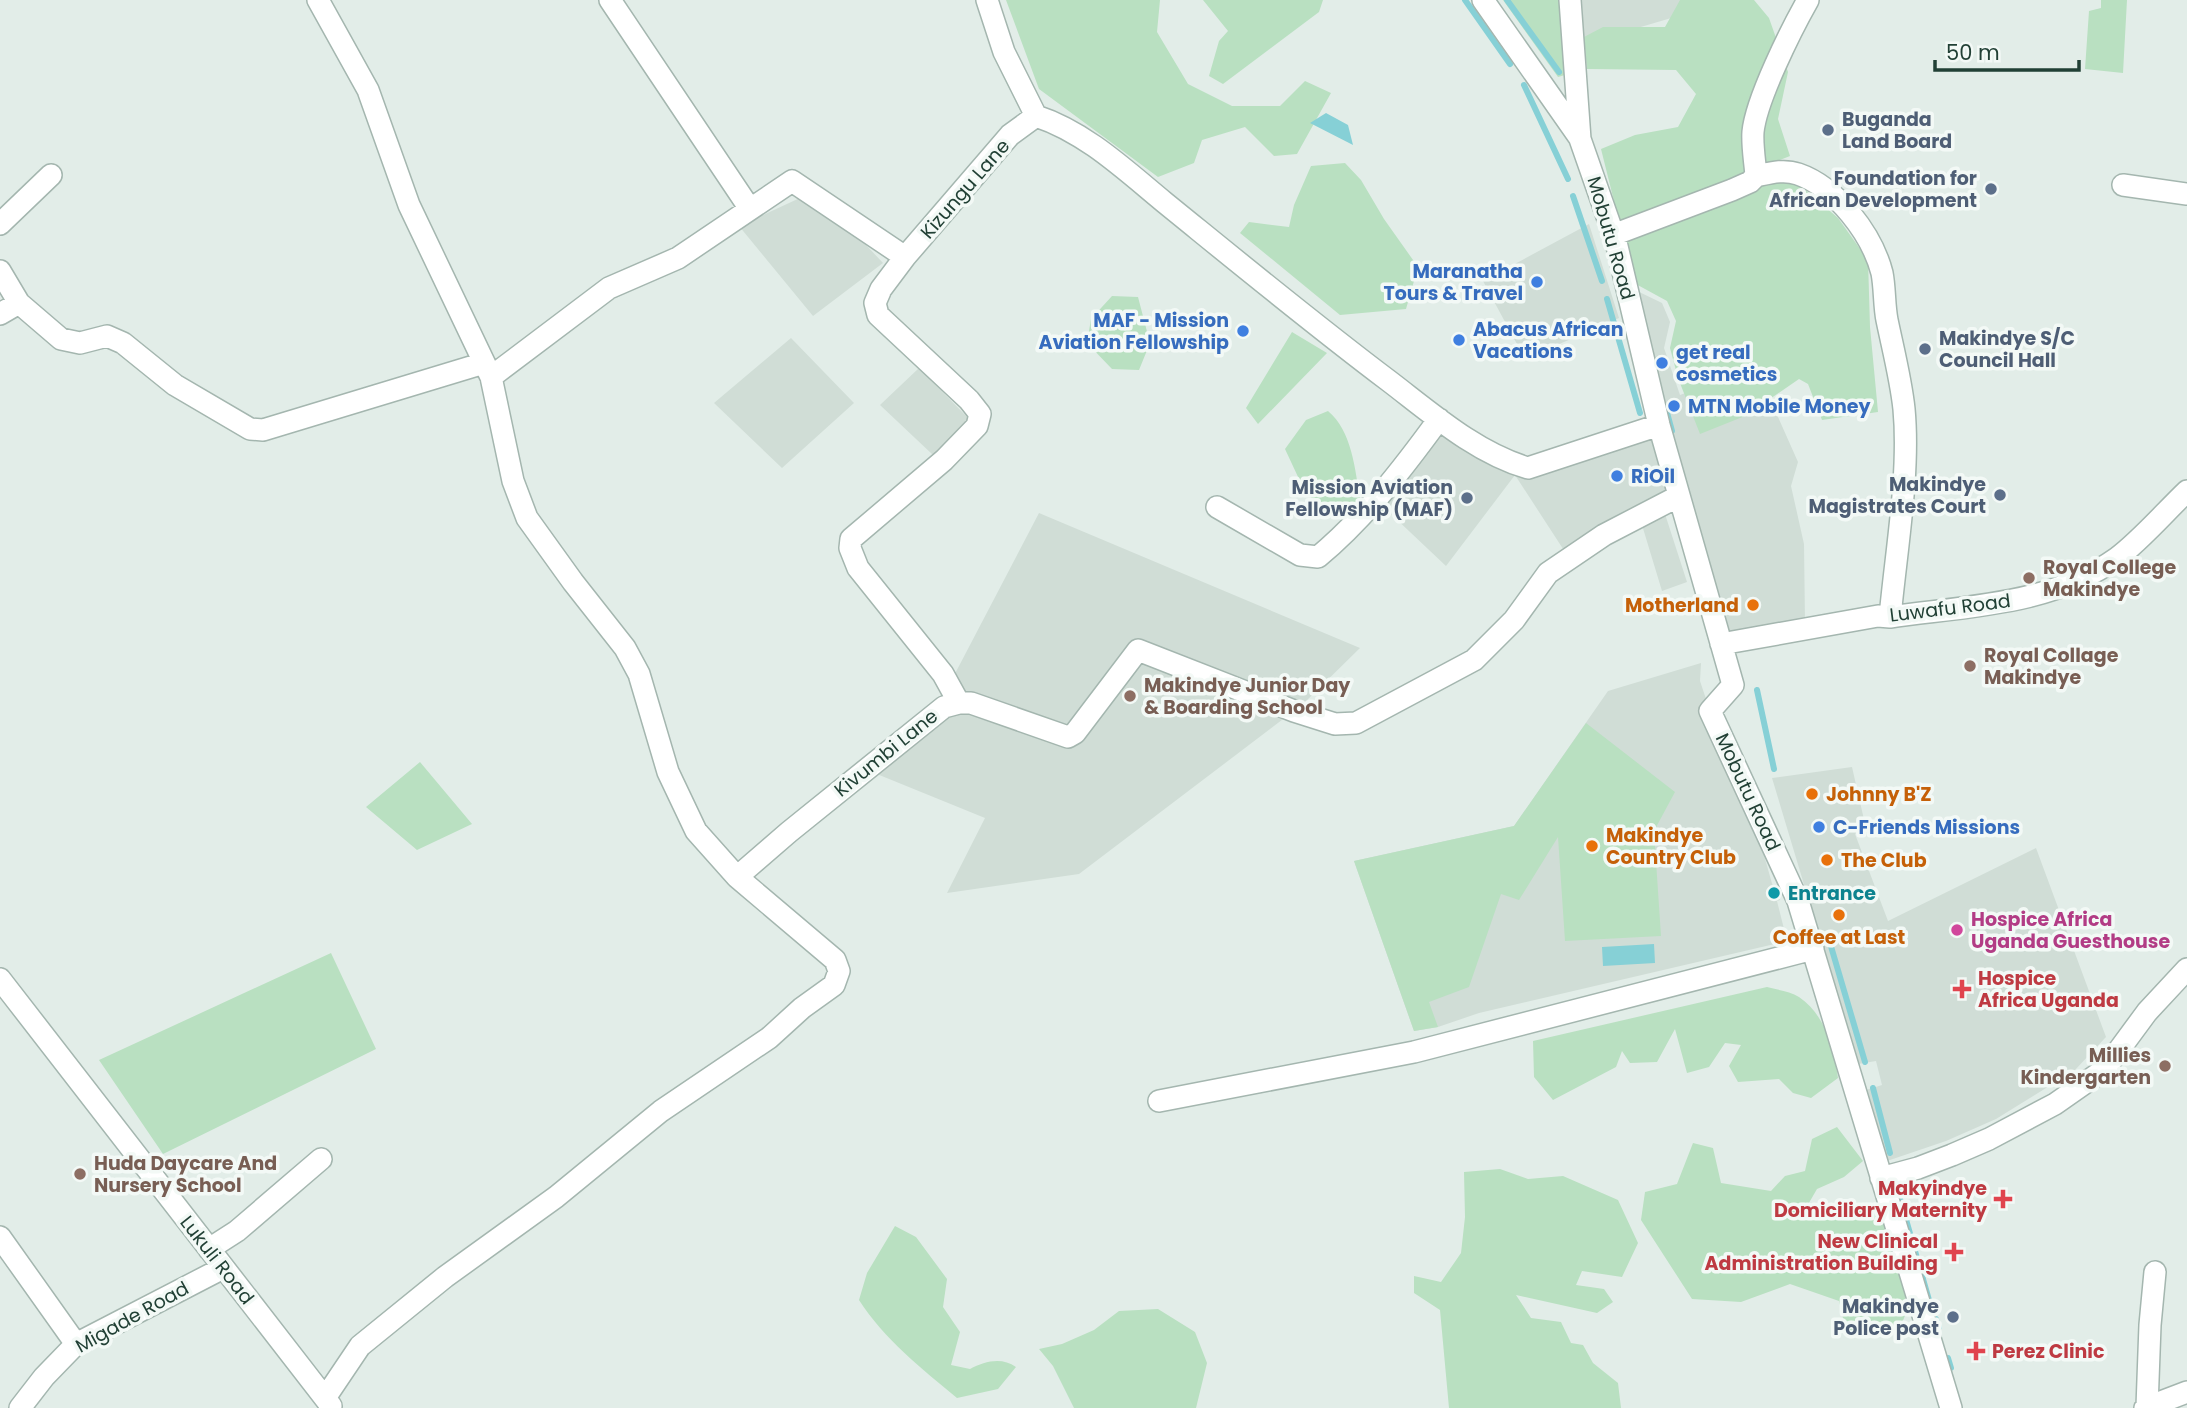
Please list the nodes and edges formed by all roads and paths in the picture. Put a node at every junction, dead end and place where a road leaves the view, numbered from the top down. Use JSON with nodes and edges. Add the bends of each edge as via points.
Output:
{"nodes":[{"id":1,"x":318,"y":0,"type":"edge"},
{"id":2,"x":610,"y":0,"type":"edge"},
{"id":3,"x":987,"y":0,"type":"edge"},
{"id":4,"x":1483,"y":0,"type":"edge"},
{"id":5,"x":1570,"y":0,"type":"edge"},
{"id":6,"x":1808,"y":0,"type":"edge"},
{"id":7,"x":1036,"y":116,"type":"junction"},
{"id":8,"x":1580,"y":139,"type":"junction"},
{"id":9,"x":51,"y":175,"type":"dead end"},
{"id":10,"x":1756,"y":176,"type":"junction"},
{"id":11,"x":2123,"y":185,"type":"dead end"},
{"id":12,"x":2187,"y":194,"type":"edge"},
{"id":13,"x":750,"y":209,"type":"junction"},
{"id":14,"x":0,"y":224,"type":"edge"},
{"id":15,"x":1613,"y":235,"type":"junction"},
{"id":16,"x":905,"y":257,"type":"junction"},
{"id":17,"x":0,"y":271,"type":"edge"},
{"id":18,"x":19,"y":303,"type":"junction"},
{"id":19,"x":0,"y":314,"type":"edge"},
{"id":20,"x":488,"y":370,"type":"junction"},
{"id":21,"x":1439,"y":419,"type":"junction"},
{"id":22,"x":1659,"y":425,"type":"junction"},
{"id":23,"x":2187,"y":491,"type":"edge"},
{"id":24,"x":1679,"y":496,"type":"junction"},
{"id":25,"x":1217,"y":507,"type":"dead end"},
{"id":26,"x":1890,"y":617,"type":"junction"},
{"id":27,"x":1721,"y":644,"type":"junction"},
{"id":28,"x":959,"y":703,"type":"junction"},
{"id":29,"x":737,"y":877,"type":"junction"},
{"id":30,"x":1813,"y":949,"type":"junction"},
{"id":31,"x":2187,"y":969,"type":"edge"},
{"id":32,"x":0,"y":979,"type":"edge"},
{"id":33,"x":1158,"y":1101,"type":"dead end"},
{"id":34,"x":321,"y":1159,"type":"dead end"},
{"id":35,"x":1881,"y":1178,"type":"junction"},
{"id":36,"x":0,"y":1237,"type":"edge"},
{"id":37,"x":209,"y":1250,"type":"junction"},
{"id":38,"x":223,"y":1268,"type":"junction"},
{"id":39,"x":2155,"y":1272,"type":"dead end"},
{"id":40,"x":76,"y":1344,"type":"junction"},
{"id":41,"x":2187,"y":1392,"type":"edge"},
{"id":42,"x":329,"y":1403,"type":"edge"},
{"id":43,"x":20,"y":1408,"type":"edge"},
{"id":44,"x":1951,"y":1408,"type":"edge"},
{"id":45,"x":2146,"y":1408,"type":"edge"}],
"edges":[{"from":1,"to":20,"type":"street","via":[[368,90],[409,205]]},
{"from":2,"to":13,"type":"street"},
{"from":3,"to":7,"type":"street","via":[[1004,52]]},
{"from":4,"to":8,"type":"street"},
{"from":5,"to":8,"type":"street"},
{"from":6,"to":10,"type":"street","via":[[1756,117]]},
{"from":7,"to":16,"type":"street","name":"Kizungu Lane","via":[[1010,135]]},
{"from":7,"to":21,"type":"street","via":[[1059,123],[1104,153]]},
{"from":8,"to":15,"type":"street","name":"Mobutu Road"},
{"from":9,"to":14,"type":"street"},
{"from":10,"to":15,"type":"street","via":[[1732,190]]},
{"from":10,"to":26,"type":"street","via":[[1780,171],[1798,174],[1821,187],[1846,208],[1868,238],[1882,273],[1904,410],[1904,468]]},
{"from":11,"to":12,"type":"street"},
{"from":13,"to":16,"type":"street","via":[[792,181]]},
{"from":13,"to":20,"type":"street","via":[[678,258],[610,288]]},
{"from":15,"to":22,"type":"street","name":"Mobutu Road"},
{"from":16,"to":28,"type":"street","name":"Kizungu Lane","via":[[881,289],[875,303],[878,315],[980,414],[977,426],[851,539],[850,548],[858,568],[943,674]]},
{"from":17,"to":18,"type":"street"},
{"from":18,"to":19,"type":"street"},
{"from":18,"to":20,"type":"street","via":[[61,339],[80,343],[107,336],[123,343],[176,384],[250,429]]},
{"from":20,"to":29,"type":"street","via":[[513,481],[527,518],[625,648],[639,674],[668,772],[684,807],[696,831]]},
{"from":21,"to":22,"type":"street","via":[[1510,463],[1528,468]]},
{"from":21,"to":25,"type":"street","via":[[1341,538],[1318,557],[1300,555]]},
{"from":22,"to":24,"type":"street","name":"Mobutu Road"},
{"from":23,"to":26,"type":"street","name":"Luwafu Road","via":[[2118,557],[2073,583],[2026,599]]},
{"from":24,"to":27,"type":"street","name":"Mobutu Road"},
{"from":24,"to":28,"type":"street","name":"Kivumbi Lane","via":[[1604,535],[1548,573],[1514,620],[1474,660],[1356,723],[1335,724],[1294,711],[1138,650],[1076,733],[1068,737]]},
{"from":26,"to":27,"type":"street","name":"Luwafu Road"},
{"from":27,"to":30,"type":"street","name":"Mobutu Road","via":[[1733,685],[1710,711],[1798,901]]},
{"from":28,"to":29,"type":"street","name":"Kivumbi Lane","via":[[944,707]]},
{"from":29,"to":42,"type":"street","via":[[835,960],[839,971],[834,985],[769,1038],[661,1111],[556,1198],[434,1285],[360,1346]]},
{"from":30,"to":33,"type":"street","via":[[1414,1052]]},
{"from":30,"to":35,"type":"street","name":"Mobutu Road"},
{"from":31,"to":35,"type":"street","via":[[2147,1012],[2105,1069],[2055,1104],[1952,1155]]},
{"from":32,"to":37,"type":"street","name":"Lukuli Road"},
{"from":34,"to":37,"type":"street"},
{"from":35,"to":44,"type":"street","name":"Mobutu Road"},
{"from":36,"to":40,"type":"street"},
{"from":37,"to":38,"type":"street","name":"Lukuli Road"},
{"from":38,"to":40,"type":"street","name":"Migade Road"},
{"from":38,"to":42,"type":"street","name":"Lukuli Road"},
{"from":39,"to":45,"type":"street"},
{"from":40,"to":43,"type":"street","name":"Migade Road"},
{"from":41,"to":45,"type":"street"}]}
